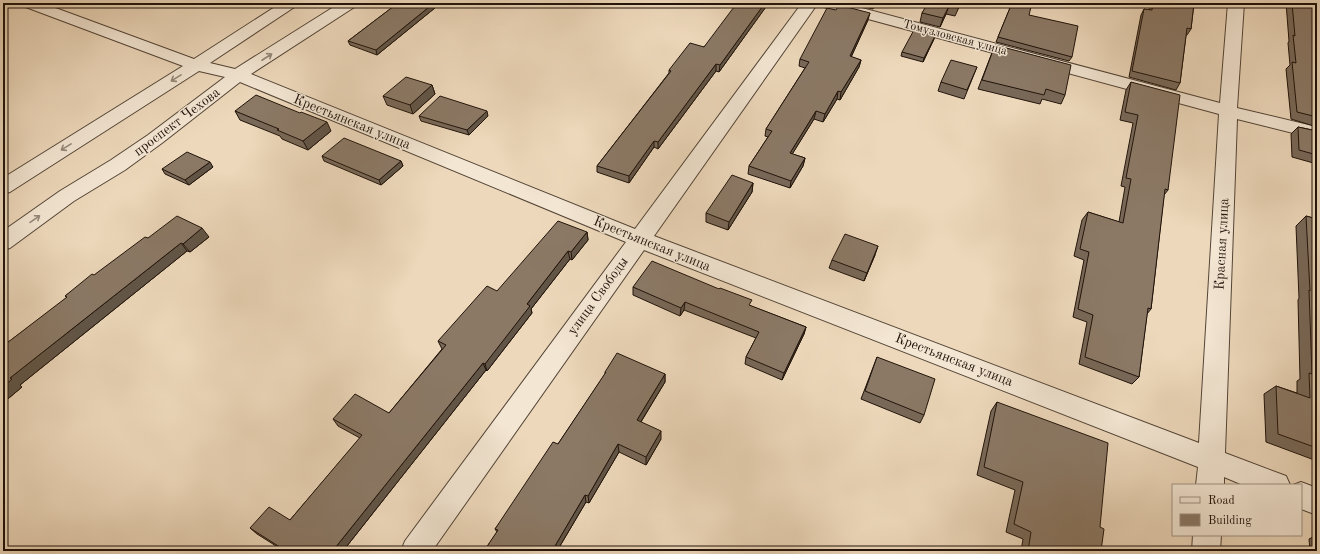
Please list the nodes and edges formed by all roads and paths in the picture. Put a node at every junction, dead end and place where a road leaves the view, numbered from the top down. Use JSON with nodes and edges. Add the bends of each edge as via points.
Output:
{"nodes":[{"id":1,"x":28,"y":3,"type":"edge"},
{"id":2,"x":291,"y":3,"type":"edge"},
{"id":3,"x":351,"y":3,"type":"edge"},
{"id":4,"x":810,"y":3,"type":"edge"},
{"id":5,"x":825,"y":3,"type":"edge"},
{"id":6,"x":1236,"y":3,"type":"edge"},
{"id":7,"x":196,"y":65,"type":"junction"},
{"id":8,"x":238,"y":75,"type":"junction"},
{"id":9,"x":1228,"y":111,"type":"junction"},
{"id":10,"x":1317,"y":133,"type":"edge"},
{"id":11,"x":3,"y":187,"type":"edge"},
{"id":12,"x":639,"y":240,"type":"junction"},
{"id":13,"x":3,"y":242,"type":"edge"},
{"id":14,"x":1212,"y":459,"type":"junction"},
{"id":15,"x":1210,"y":484,"type":"edge"},
{"id":16,"x":1274,"y":484,"type":"edge"},
{"id":17,"x":1302,"y":495,"type":"edge"},
{"id":18,"x":1317,"y":502,"type":"edge"},
{"id":19,"x":1207,"y":536,"type":"edge"},
{"id":20,"x":415,"y":551,"type":"edge"},
{"id":21,"x":1206,"y":551,"type":"edge"}],
"edges":[{"from":1,"to":7,"type":"street","name":"Крестьянская улица"},
{"from":2,"to":7,"type":"street"},
{"from":8,"to":3,"type":"street","name":"проспект Чехова","one_way":true},
{"from":4,"to":12,"type":"street","name":"улица Свободы"},
{"from":5,"to":9,"type":"street","name":"Томузловская улица"},
{"from":6,"to":9,"type":"street","name":"Красная улица"},
{"from":7,"to":8,"type":"street","name":"Крестьянская улица"},
{"from":7,"to":11,"type":"street","one_way":true},
{"from":8,"to":12,"type":"street","name":"Крестьянская улица"},
{"from":13,"to":8,"type":"street","name":"проспект Чехова","one_way":true,"via":[[67,196],[131,156]]},
{"from":9,"to":10,"type":"street","name":"Томузловская улица"},
{"from":9,"to":14,"type":"street","name":"Красная улица"},
{"from":12,"to":14,"type":"street","name":"Крестьянская улица"},
{"from":12,"to":20,"type":"street","name":"улица Свободы"},
{"from":14,"to":15,"type":"street","name":"Красная улица"},
{"from":14,"to":16,"type":"street","name":"Крестьянская улица"},
{"from":17,"to":18,"type":"street"},
{"from":19,"to":21,"type":"street"}]}
